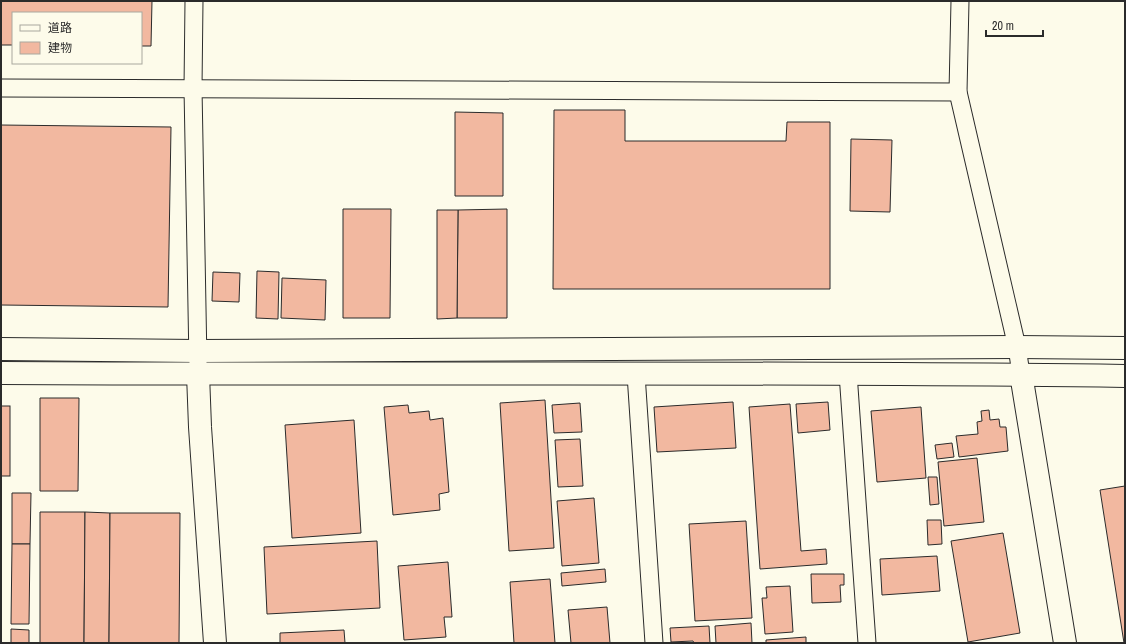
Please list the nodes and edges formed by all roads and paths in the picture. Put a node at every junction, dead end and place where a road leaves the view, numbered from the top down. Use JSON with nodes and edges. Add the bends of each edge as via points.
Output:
{"nodes":[{"id":1,"x":194,"y":1,"type":"edge"},
{"id":2,"x":960,"y":1,"type":"edge"},
{"id":3,"x":1,"y":88,"type":"edge"},
{"id":4,"x":193,"y":88,"type":"junction"},
{"id":5,"x":958,"y":92,"type":"junction"},
{"id":6,"x":1017,"y":347,"type":"junction"},
{"id":7,"x":1125,"y":348,"type":"edge"},
{"id":8,"x":1,"y":349,"type":"edge"},
{"id":9,"x":197,"y":351,"type":"junction"},
{"id":10,"x":1,"y":373,"type":"edge"},
{"id":11,"x":848,"y":373,"type":"junction"},
{"id":12,"x":198,"y":374,"type":"junction"},
{"id":13,"x":636,"y":374,"type":"junction"},
{"id":14,"x":1020,"y":374,"type":"junction"},
{"id":15,"x":1125,"y":376,"type":"edge"},
{"id":16,"x":215,"y":643,"type":"edge"},
{"id":17,"x":654,"y":643,"type":"edge"},
{"id":18,"x":866,"y":643,"type":"edge"},
{"id":19,"x":1065,"y":643,"type":"edge"}],
"edges":[{"from":1,"to":4,"type":"street"},
{"from":2,"to":5,"type":"street"},
{"from":3,"to":4,"type":"street"},
{"from":4,"to":5,"type":"street"},
{"from":4,"to":9,"type":"street"},
{"from":5,"to":6,"type":"street"},
{"from":6,"to":7,"type":"street"},
{"from":6,"to":9,"type":"street"},
{"from":6,"to":14,"type":"street"},
{"from":8,"to":9,"type":"street"},
{"from":9,"to":12,"type":"street"},
{"from":10,"to":12,"type":"street"},
{"from":11,"to":13,"type":"street"},
{"from":11,"to":14,"type":"street"},
{"from":11,"to":18,"type":"street"},
{"from":12,"to":13,"type":"street"},
{"from":12,"to":16,"type":"street"},
{"from":13,"to":17,"type":"street"},
{"from":14,"to":15,"type":"street"},
{"from":14,"to":19,"type":"street"}]}
